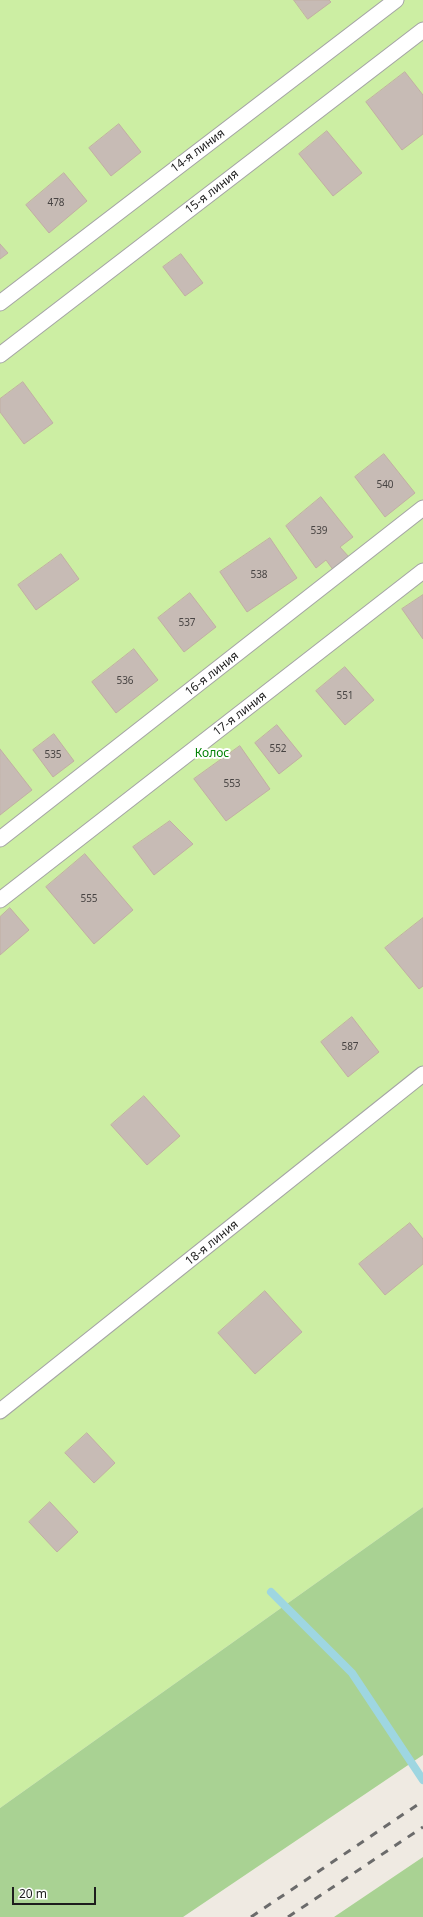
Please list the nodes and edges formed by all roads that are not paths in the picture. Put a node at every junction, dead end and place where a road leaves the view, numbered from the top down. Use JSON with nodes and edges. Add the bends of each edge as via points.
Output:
{"nodes":[{"id":1,"x":396,"y":0,"type":"edge"},
{"id":2,"x":423,"y":30,"type":"edge"},
{"id":3,"x":0,"y":303,"type":"edge"},
{"id":4,"x":0,"y":355,"type":"edge"},
{"id":5,"x":423,"y":508,"type":"edge"},
{"id":6,"x":423,"y":571,"type":"edge"},
{"id":7,"x":0,"y":839,"type":"edge"},
{"id":8,"x":0,"y":900,"type":"edge"},
{"id":9,"x":423,"y":1074,"type":"edge"},
{"id":10,"x":0,"y":1411,"type":"edge"}],
"edges":[{"from":1,"to":3,"type":"lane","name":"14-я линия"},
{"from":2,"to":4,"type":"lane","name":"15-я линия"},
{"from":5,"to":7,"type":"lane","name":"16-я линия"},
{"from":6,"to":8,"type":"lane","name":"17-я линия"},
{"from":9,"to":10,"type":"lane","name":"18-я линия"}]}
